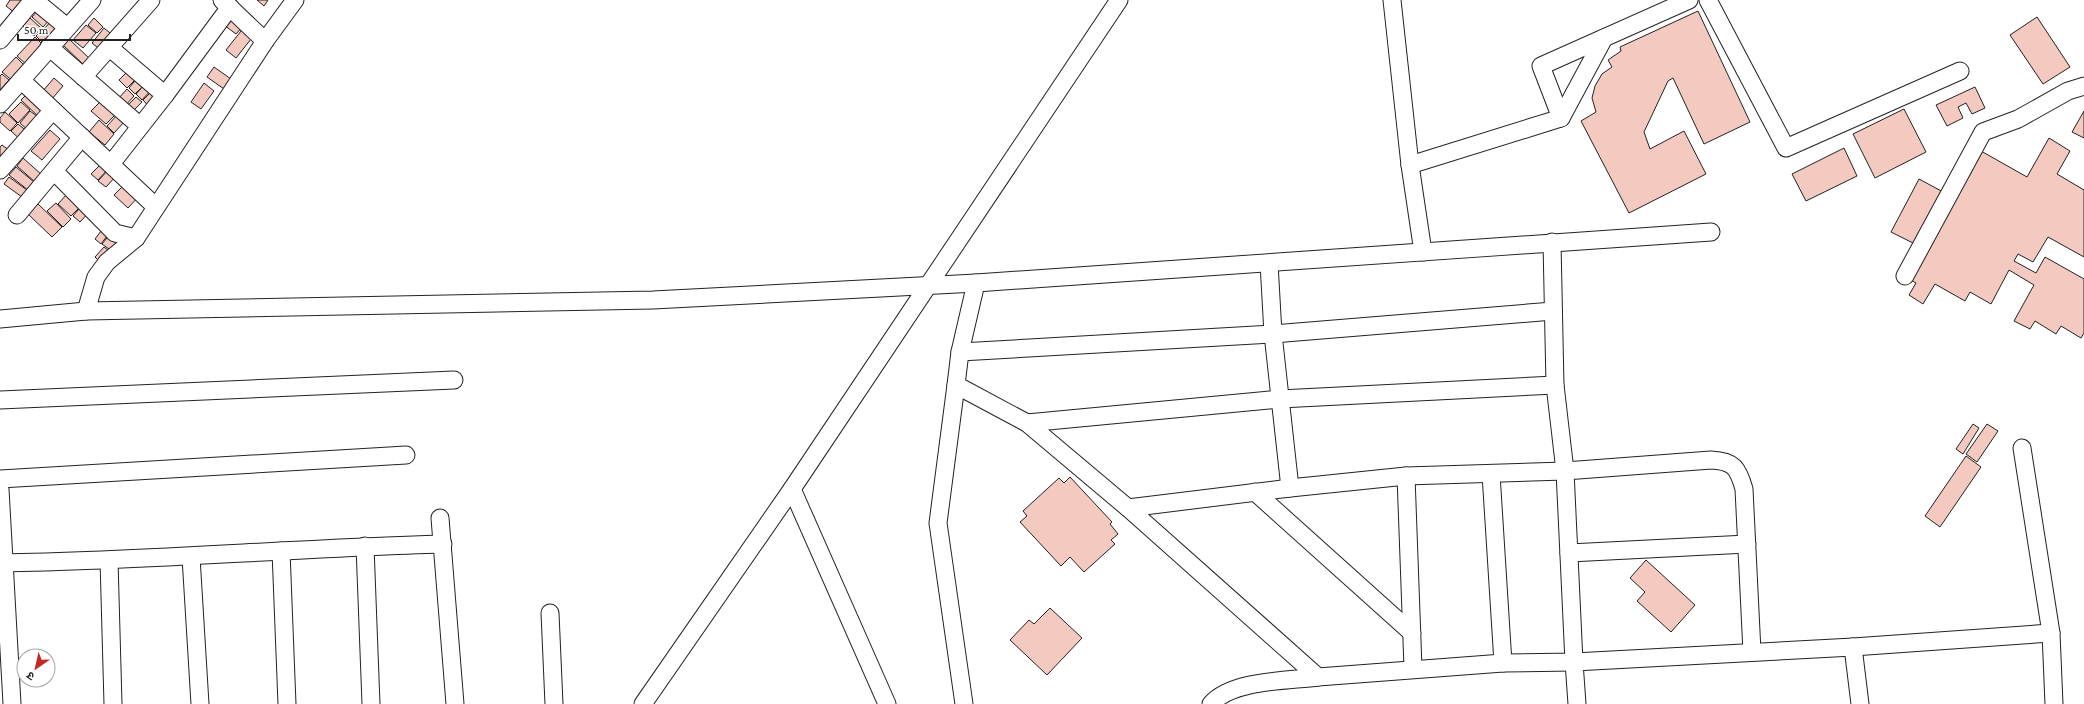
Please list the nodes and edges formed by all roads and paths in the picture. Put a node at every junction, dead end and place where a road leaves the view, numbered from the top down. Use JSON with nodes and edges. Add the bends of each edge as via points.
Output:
{"nodes":[{"id":1,"x":34,"y":0,"type":"edge"},
{"id":2,"x":92,"y":0,"type":"edge"},
{"id":3,"x":151,"y":0,"type":"edge"},
{"id":4,"x":1119,"y":0,"type":"edge"},
{"id":5,"x":1392,"y":0,"type":"edge"},
{"id":6,"x":1690,"y":0,"type":"edge"},
{"id":7,"x":1708,"y":0,"type":"edge"},
{"id":8,"x":291,"y":1,"type":"edge"},
{"id":9,"x":225,"y":4,"type":"edge"},
{"id":10,"x":67,"y":27,"type":"junction"},
{"id":11,"x":2,"y":35,"type":"edge"},
{"id":12,"x":1604,"y":38,"type":"junction"},
{"id":13,"x":265,"y":41,"type":"junction"},
{"id":14,"x":49,"y":47,"type":"junction"},
{"id":15,"x":110,"y":48,"type":"junction"},
{"id":16,"x":1960,"y":71,"type":"dead end"},
{"id":17,"x":83,"y":77,"type":"junction"},
{"id":18,"x":21,"y":80,"type":"junction"},
{"id":19,"x":2084,"y":86,"type":"edge"},
{"id":20,"x":166,"y":95,"type":"junction"},
{"id":21,"x":0,"y":104,"type":"edge"},
{"id":22,"x":53,"y":110,"type":"junction"},
{"id":23,"x":1560,"y":118,"type":"junction"},
{"id":24,"x":140,"y":126,"type":"junction"},
{"id":25,"x":82,"y":137,"type":"junction"},
{"id":26,"x":111,"y":164,"type":"junction"},
{"id":27,"x":1410,"y":165,"type":"junction"},
{"id":28,"x":0,"y":170,"type":"edge"},
{"id":29,"x":54,"y":171,"type":"junction"},
{"id":30,"x":156,"y":207,"type":"junction"},
{"id":31,"x":16,"y":215,"type":"dead end"},
{"id":32,"x":1711,"y":232,"type":"dead end"},
{"id":33,"x":136,"y":238,"type":"junction"},
{"id":34,"x":1552,"y":242,"type":"junction"},
{"id":35,"x":1423,"y":252,"type":"junction"},
{"id":36,"x":1269,"y":263,"type":"junction"},
{"id":37,"x":1905,"y":276,"type":"dead end"},
{"id":38,"x":976,"y":283,"type":"junction"},
{"id":39,"x":928,"y":285,"type":"junction"},
{"id":40,"x":86,"y":311,"type":"junction"},
{"id":41,"x":1553,"y":311,"type":"junction"},
{"id":42,"x":0,"y":319,"type":"edge"},
{"id":43,"x":1273,"y":334,"type":"junction"},
{"id":44,"x":960,"y":352,"type":"junction"},
{"id":45,"x":454,"y":380,"type":"dead end"},
{"id":46,"x":956,"y":385,"type":"junction"},
{"id":47,"x":1555,"y":385,"type":"junction"},
{"id":48,"x":1280,"y":399,"type":"junction"},
{"id":49,"x":0,"y":400,"type":"edge"},
{"id":50,"x":1027,"y":423,"type":"junction"},
{"id":51,"x":2022,"y":448,"type":"dead end"},
{"id":52,"x":406,"y":455,"type":"dead end"},
{"id":53,"x":1565,"y":471,"type":"junction"},
{"id":54,"x":1491,"y":474,"type":"junction"},
{"id":55,"x":1406,"y":476,"type":"junction"},
{"id":56,"x":0,"y":479,"type":"edge"},
{"id":57,"x":1290,"y":488,"type":"junction"},
{"id":58,"x":0,"y":489,"type":"edge"},
{"id":59,"x":792,"y":489,"type":"junction"},
{"id":60,"x":1255,"y":492,"type":"junction"},
{"id":61,"x":1128,"y":508,"type":"junction"},
{"id":62,"x":440,"y":518,"type":"dead end"},
{"id":63,"x":443,"y":544,"type":"junction"},
{"id":64,"x":1747,"y":544,"type":"junction"},
{"id":65,"x":365,"y":546,"type":"junction"},
{"id":66,"x":281,"y":551,"type":"junction"},
{"id":67,"x":1569,"y":553,"type":"junction"},
{"id":68,"x":191,"y":557,"type":"junction"},
{"id":69,"x":109,"y":560,"type":"junction"},
{"id":70,"x":3,"y":563,"type":"edge"},
{"id":71,"x":550,"y":613,"type":"dead end"},
{"id":72,"x":1412,"y":633,"type":"junction"},
{"id":73,"x":2051,"y":633,"type":"junction"},
{"id":74,"x":1853,"y":647,"type":"junction"},
{"id":75,"x":1752,"y":652,"type":"junction"},
{"id":76,"x":1503,"y":662,"type":"junction"},
{"id":77,"x":1574,"y":662,"type":"junction"},
{"id":78,"x":1413,"y":668,"type":"junction"},
{"id":79,"x":1318,"y":677,"type":"junction"},
{"id":80,"x":12,"y":704,"type":"edge"},
{"id":81,"x":113,"y":704,"type":"edge"},
{"id":82,"x":200,"y":704,"type":"edge"},
{"id":83,"x":287,"y":704,"type":"edge"},
{"id":84,"x":371,"y":704,"type":"edge"},
{"id":85,"x":455,"y":704,"type":"edge"},
{"id":86,"x":554,"y":704,"type":"edge"},
{"id":87,"x":643,"y":704,"type":"edge"},
{"id":88,"x":887,"y":704,"type":"edge"},
{"id":89,"x":964,"y":704,"type":"edge"},
{"id":90,"x":1211,"y":704,"type":"edge"},
{"id":91,"x":1577,"y":704,"type":"edge"},
{"id":92,"x":1860,"y":704,"type":"edge"},
{"id":93,"x":2054,"y":704,"type":"edge"}],
"edges":[{"from":1,"to":10,"type":"street"},
{"from":1,"to":11,"type":"street"},
{"from":2,"to":10,"type":"street"},
{"from":3,"to":15,"type":"street"},
{"from":4,"to":39,"type":"street"},
{"from":5,"to":27,"type":"street"},
{"from":6,"to":12,"type":"street"},
{"from":7,"to":16,"type":"street","via":[[1786,148]]},
{"from":8,"to":13,"type":"street"},
{"from":9,"to":13,"type":"street"},
{"from":9,"to":20,"type":"street"},
{"from":10,"to":14,"type":"street"},
{"from":12,"to":23,"type":"street"},
{"from":12,"to":23,"type":"street","via":[[1541,66]]},
{"from":13,"to":30,"type":"street"},
{"from":14,"to":17,"type":"street"},
{"from":14,"to":18,"type":"street"},
{"from":15,"to":17,"type":"street"},
{"from":15,"to":20,"type":"street"},
{"from":17,"to":24,"type":"street"},
{"from":18,"to":21,"type":"street"},
{"from":18,"to":22,"type":"street"},
{"from":19,"to":37,"type":"street","via":[[2068,91],[2018,119],[1983,132]]},
{"from":20,"to":24,"type":"street"},
{"from":22,"to":25,"type":"street"},
{"from":22,"to":28,"type":"street"},
{"from":23,"to":27,"type":"street"},
{"from":24,"to":26,"type":"street"},
{"from":25,"to":26,"type":"street"},
{"from":25,"to":29,"type":"street"},
{"from":26,"to":30,"type":"street"},
{"from":27,"to":35,"type":"street"},
{"from":29,"to":31,"type":"street"},
{"from":29,"to":33,"type":"street","via":[[116,234]]},
{"from":30,"to":33,"type":"street"},
{"from":32,"to":34,"type":"street"},
{"from":33,"to":40,"type":"street","via":[[107,262],[96,277]]},
{"from":34,"to":35,"type":"street"},
{"from":34,"to":41,"type":"street"},
{"from":35,"to":36,"type":"street"},
{"from":36,"to":38,"type":"street"},
{"from":36,"to":43,"type":"street"},
{"from":38,"to":39,"type":"street"},
{"from":38,"to":44,"type":"street"},
{"from":39,"to":40,"type":"street","via":[[653,300]]},
{"from":39,"to":59,"type":"street"},
{"from":40,"to":42,"type":"street"},
{"from":41,"to":43,"type":"street"},
{"from":41,"to":47,"type":"street"},
{"from":43,"to":44,"type":"street"},
{"from":43,"to":48,"type":"street"},
{"from":44,"to":46,"type":"street"},
{"from":45,"to":49,"type":"street"},
{"from":46,"to":50,"type":"street"},
{"from":46,"to":89,"type":"street","via":[[938,523]]},
{"from":47,"to":48,"type":"street"},
{"from":47,"to":53,"type":"street"},
{"from":48,"to":50,"type":"street"},
{"from":48,"to":57,"type":"street"},
{"from":50,"to":61,"type":"street"},
{"from":51,"to":73,"type":"street"},
{"from":52,"to":56,"type":"street"},
{"from":53,"to":54,"type":"street"},
{"from":53,"to":64,"type":"street","via":[[1723,460],[1734,465],[1744,489]]},
{"from":53,"to":67,"type":"street"},
{"from":54,"to":55,"type":"street"},
{"from":54,"to":76,"type":"street"},
{"from":55,"to":57,"type":"street"},
{"from":55,"to":72,"type":"street"},
{"from":57,"to":60,"type":"street"},
{"from":58,"to":70,"type":"street"},
{"from":59,"to":87,"type":"street"},
{"from":59,"to":88,"type":"street"},
{"from":60,"to":61,"type":"street"},
{"from":60,"to":72,"type":"street"},
{"from":61,"to":79,"type":"street"},
{"from":62,"to":63,"type":"street"},
{"from":63,"to":65,"type":"street"},
{"from":63,"to":85,"type":"street"},
{"from":64,"to":67,"type":"street"},
{"from":64,"to":75,"type":"street"},
{"from":65,"to":66,"type":"street"},
{"from":65,"to":84,"type":"street"},
{"from":66,"to":68,"type":"street"},
{"from":66,"to":83,"type":"street"},
{"from":67,"to":77,"type":"street"},
{"from":68,"to":69,"type":"street"},
{"from":68,"to":82,"type":"street"},
{"from":69,"to":70,"type":"street"},
{"from":69,"to":81,"type":"street"},
{"from":70,"to":80,"type":"street"},
{"from":71,"to":86,"type":"street"},
{"from":72,"to":78,"type":"street"},
{"from":73,"to":74,"type":"street"},
{"from":73,"to":93,"type":"street"},
{"from":74,"to":75,"type":"street"},
{"from":74,"to":92,"type":"street"},
{"from":75,"to":77,"type":"street"},
{"from":76,"to":77,"type":"street"},
{"from":76,"to":78,"type":"street"},
{"from":77,"to":91,"type":"street"},
{"from":78,"to":79,"type":"street"},
{"from":79,"to":90,"type":"street","via":[[1240,687],[1216,698]]}]}
